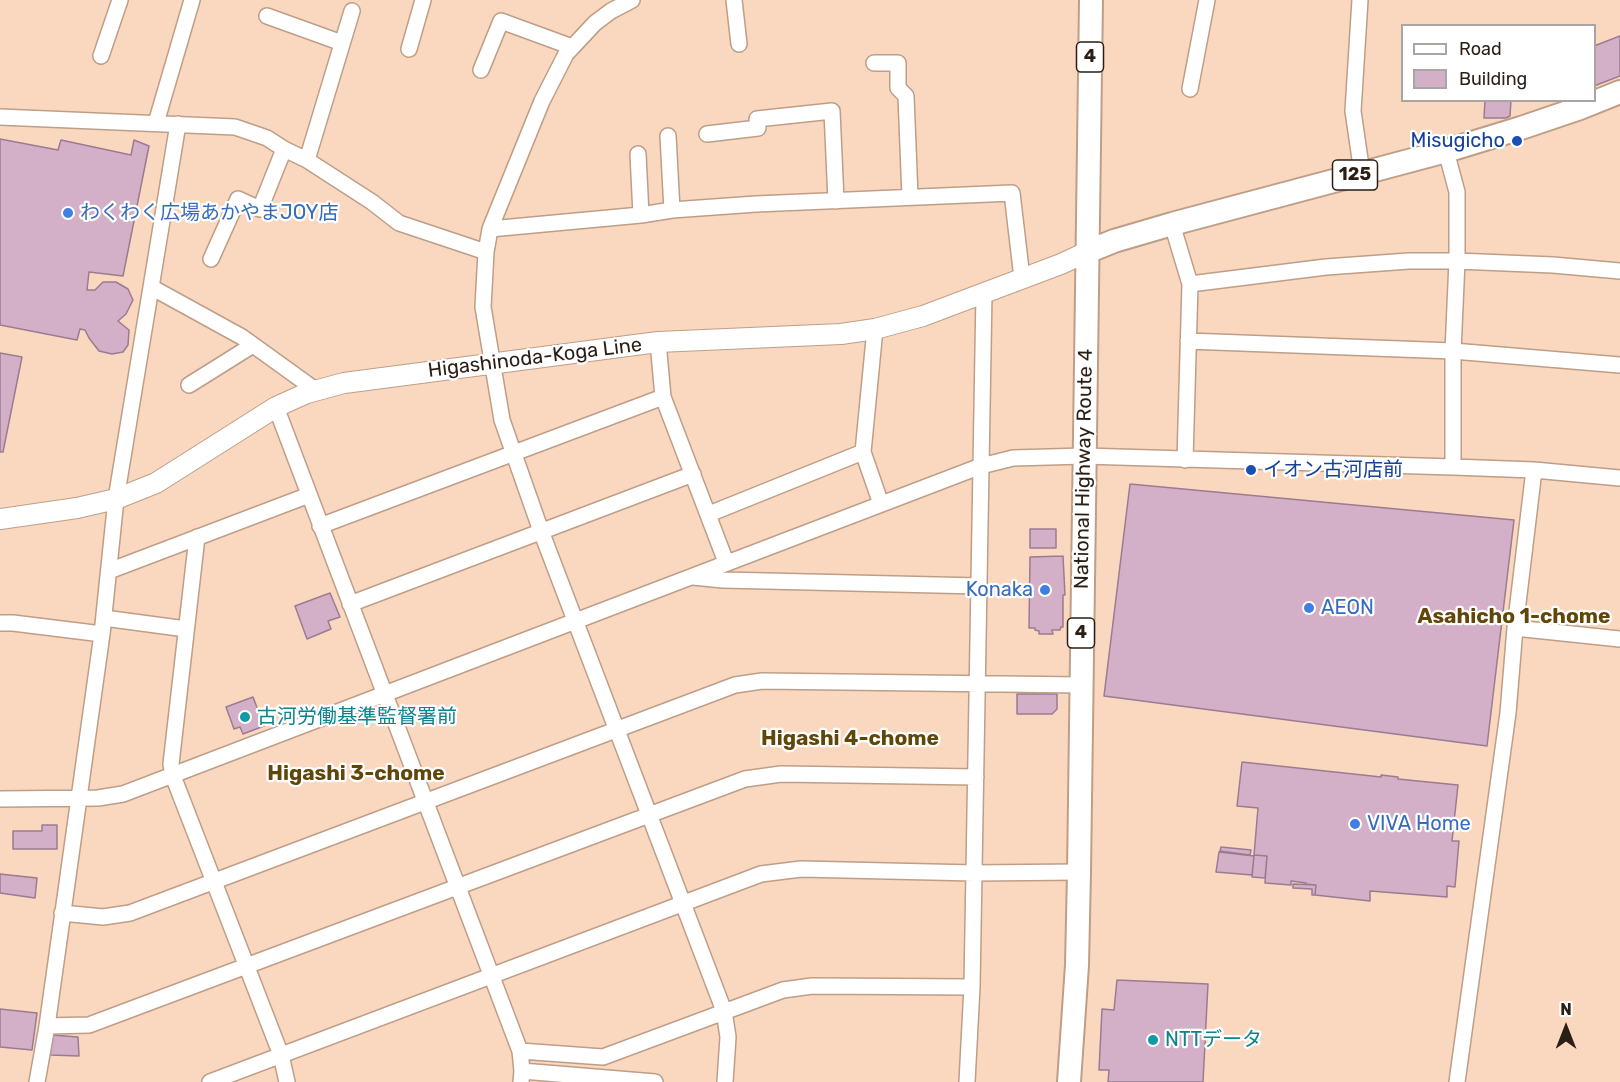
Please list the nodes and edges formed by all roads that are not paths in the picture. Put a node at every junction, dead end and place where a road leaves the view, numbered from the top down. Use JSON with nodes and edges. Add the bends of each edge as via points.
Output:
{"nodes":[{"id":1,"x":120,"y":0,"type":"edge"},
{"id":2,"x":192,"y":0,"type":"edge"},
{"id":3,"x":423,"y":0,"type":"edge"},
{"id":4,"x":632,"y":0,"type":"edge"},
{"id":5,"x":734,"y":0,"type":"edge"},
{"id":6,"x":1091,"y":0,"type":"edge"},
{"id":7,"x":1207,"y":0,"type":"edge"},
{"id":8,"x":1360,"y":0,"type":"edge"},
{"id":9,"x":352,"y":11,"type":"dead end"},
{"id":10,"x":267,"y":16,"type":"dead end"},
{"id":11,"x":342,"y":43,"type":"junction"},
{"id":12,"x":739,"y":44,"type":"dead end"},
{"id":13,"x":572,"y":47,"type":"junction"},
{"id":14,"x":409,"y":49,"type":"dead end"},
{"id":15,"x":101,"y":56,"type":"dead end"},
{"id":16,"x":874,"y":63,"type":"dead end"},
{"id":17,"x":481,"y":70,"type":"dead end"},
{"id":18,"x":1190,"y":89,"type":"dead end"},
{"id":19,"x":1620,"y":92,"type":"edge"},
{"id":20,"x":1596,"y":101,"type":"edge"},
{"id":21,"x":1594,"y":102,"type":"edge"},
{"id":22,"x":0,"y":117,"type":"edge"},
{"id":23,"x":156,"y":123,"type":"junction"},
{"id":24,"x":178,"y":124,"type":"junction"},
{"id":25,"x":707,"y":134,"type":"dead end"},
{"id":26,"x":668,"y":136,"type":"dead end"},
{"id":27,"x":284,"y":149,"type":"junction"},
{"id":28,"x":1446,"y":151,"type":"junction"},
{"id":29,"x":638,"y":154,"type":"dead end"},
{"id":30,"x":307,"y":160,"type":"junction"},
{"id":31,"x":1362,"y":173,"type":"junction"},
{"id":32,"x":910,"y":197,"type":"junction"},
{"id":33,"x":836,"y":201,"type":"junction"},
{"id":34,"x":672,"y":210,"type":"junction"},
{"id":35,"x":641,"y":215,"type":"junction"},
{"id":36,"x":1172,"y":224,"type":"junction"},
{"id":37,"x":490,"y":229,"type":"junction"},
{"id":38,"x":486,"y":252,"type":"junction"},
{"id":39,"x":1087,"y":252,"type":"junction"},
{"id":40,"x":211,"y":259,"type":"dead end"},
{"id":41,"x":1457,"y":261,"type":"junction"},
{"id":42,"x":1620,"y":271,"type":"edge"},
{"id":43,"x":1022,"y":278,"type":"junction"},
{"id":44,"x":1190,"y":284,"type":"junction"},
{"id":45,"x":151,"y":287,"type":"junction"},
{"id":46,"x":984,"y":293,"type":"junction"},
{"id":47,"x":875,"y":329,"type":"junction"},
{"id":48,"x":1188,"y":341,"type":"junction"},
{"id":49,"x":658,"y":342,"type":"junction"},
{"id":50,"x":253,"y":345,"type":"junction"},
{"id":51,"x":1454,"y":351,"type":"junction"},
{"id":52,"x":493,"y":363,"type":"junction"},
{"id":53,"x":1620,"y":366,"type":"edge"},
{"id":54,"x":189,"y":385,"type":"dead end"},
{"id":55,"x":317,"y":391,"type":"junction"},
{"id":56,"x":663,"y":397,"type":"junction"},
{"id":57,"x":276,"y":407,"type":"junction"},
{"id":58,"x":863,"y":452,"type":"junction"},
{"id":59,"x":514,"y":453,"type":"junction"},
{"id":60,"x":1084,"y":456,"type":"junction"},
{"id":61,"x":1185,"y":460,"type":"junction"},
{"id":62,"x":981,"y":466,"type":"junction"},
{"id":63,"x":1453,"y":467,"type":"junction"},
{"id":64,"x":1534,"y":470,"type":"junction"},
{"id":65,"x":693,"y":474,"type":"junction"},
{"id":66,"x":1620,"y":478,"type":"edge"},
{"id":67,"x":309,"y":495,"type":"junction"},
{"id":68,"x":116,"y":499,"type":"junction"},
{"id":69,"x":881,"y":504,"type":"junction"},
{"id":70,"x":709,"y":514,"type":"junction"},
{"id":71,"x":0,"y":519,"type":"edge"},
{"id":72,"x":320,"y":526,"type":"junction"},
{"id":73,"x":542,"y":531,"type":"junction"},
{"id":74,"x":197,"y":537,"type":"junction"},
{"id":75,"x":726,"y":562,"type":"junction"},
{"id":76,"x":109,"y":571,"type":"junction"},
{"id":77,"x":690,"y":577,"type":"junction"},
{"id":78,"x":979,"y":586,"type":"junction"},
{"id":79,"x":350,"y":604,"type":"junction"},
{"id":80,"x":576,"y":620,"type":"junction"},
{"id":81,"x":0,"y":623,"type":"edge"},
{"id":82,"x":103,"y":626,"type":"junction"},
{"id":83,"x":1515,"y":628,"type":"junction"},
{"id":84,"x":186,"y":629,"type":"junction"},
{"id":85,"x":1620,"y":639,"type":"edge"},
{"id":86,"x":977,"y":683,"type":"junction"},
{"id":87,"x":1080,"y":685,"type":"junction"},
{"id":88,"x":384,"y":694,"type":"junction"},
{"id":89,"x":617,"y":728,"type":"junction"},
{"id":90,"x":173,"y":776,"type":"junction"},
{"id":91,"x":976,"y":777,"type":"junction"},
{"id":92,"x":0,"y":798,"type":"edge"},
{"id":93,"x":79,"y":798,"type":"junction"},
{"id":94,"x":424,"y":801,"type":"junction"},
{"id":95,"x":649,"y":815,"type":"junction"},
{"id":96,"x":1079,"y":872,"type":"junction"},
{"id":97,"x":974,"y":873,"type":"junction"},
{"id":98,"x":214,"y":881,"type":"junction"},
{"id":99,"x":458,"y":887,"type":"junction"},
{"id":100,"x":684,"y":904,"type":"junction"},
{"id":101,"x":62,"y":913,"type":"junction"},
{"id":102,"x":247,"y":967,"type":"junction"},
{"id":103,"x":491,"y":976,"type":"junction"},
{"id":104,"x":972,"y":987,"type":"junction"},
{"id":105,"x":724,"y":1011,"type":"junction"},
{"id":106,"x":47,"y":1026,"type":"junction"},
{"id":107,"x":520,"y":1051,"type":"junction"},
{"id":108,"x":281,"y":1055,"type":"junction"},
{"id":109,"x":521,"y":1076,"type":"edge"},
{"id":110,"x":37,"y":1082,"type":"edge"},
{"id":111,"x":210,"y":1082,"type":"edge"},
{"id":112,"x":287,"y":1082,"type":"edge"},
{"id":113,"x":655,"y":1082,"type":"edge"},
{"id":114,"x":725,"y":1082,"type":"edge"},
{"id":115,"x":967,"y":1082,"type":"edge"},
{"id":116,"x":1069,"y":1082,"type":"edge"},
{"id":117,"x":1457,"y":1082,"type":"edge"}],
"edges":[{"from":1,"to":15,"type":"street"},
{"from":2,"to":23,"type":"street"},
{"from":3,"to":14,"type":"street"},
{"from":4,"to":13,"type":"street","via":[[595,23]]},
{"from":5,"to":12,"type":"street"},
{"from":6,"to":39,"type":"highway","name":"National Highway Route 4","number":"4"},
{"from":7,"to":18,"type":"street"},
{"from":8,"to":31,"type":"street","via":[[1353,111]]},
{"from":9,"to":11,"type":"street"},
{"from":10,"to":11,"type":"street"},
{"from":11,"to":30,"type":"street"},
{"from":13,"to":17,"type":"street","via":[[501,21]]},
{"from":13,"to":37,"type":"street","via":[[542,101]]},
{"from":16,"to":32,"type":"street","via":[[898,63],[898,88],[906,96]]},
{"from":19,"to":20,"type":"highway","number":"125"},
{"from":21,"to":28,"type":"highway","number":"125"},
{"from":22,"to":23,"type":"street"},
{"from":23,"to":24,"type":"street"},
{"from":24,"to":27,"type":"street","via":[[235,127],[267,138]]},
{"from":24,"to":45,"type":"street"},
{"from":25,"to":33,"type":"street","via":[[758,128],[757,119],[832,111]]},
{"from":26,"to":34,"type":"street"},
{"from":27,"to":30,"type":"street"},
{"from":27,"to":40,"type":"street","via":[[260,209],[238,199]]},
{"from":28,"to":31,"type":"highway","number":"125"},
{"from":28,"to":41,"type":"street","via":[[1457,192]]},
{"from":29,"to":35,"type":"street"},
{"from":30,"to":38,"type":"street","via":[[399,223]]},
{"from":31,"to":36,"type":"highway","number":"125"},
{"from":32,"to":33,"type":"street"},
{"from":32,"to":43,"type":"street","via":[[1012,193]]},
{"from":33,"to":34,"type":"street"},
{"from":34,"to":35,"type":"street"},
{"from":35,"to":37,"type":"street"},
{"from":36,"to":39,"type":"highway","number":"125"},
{"from":36,"to":44,"type":"street"},
{"from":37,"to":38,"type":"street"},
{"from":38,"to":52,"type":"street","via":[[483,307]]},
{"from":39,"to":43,"type":"main road","name":"Higashinoda-Koga Line"},
{"from":39,"to":60,"type":"highway","name":"National Highway Route 4","number":"4"},
{"from":41,"to":42,"type":"street"},
{"from":41,"to":44,"type":"street","via":[[1326,267]]},
{"from":41,"to":51,"type":"street"},
{"from":43,"to":46,"type":"main road","name":"Higashinoda-Koga Line"},
{"from":44,"to":48,"type":"street"},
{"from":45,"to":50,"type":"street"},
{"from":45,"to":68,"type":"street"},
{"from":46,"to":47,"type":"main road","name":"Higashinoda-Koga Line"},
{"from":46,"to":62,"type":"street"},
{"from":47,"to":49,"type":"main road","name":"Higashinoda-Koga Line","via":[[842,334]]},
{"from":47,"to":58,"type":"street"},
{"from":48,"to":51,"type":"street"},
{"from":48,"to":61,"type":"street"},
{"from":49,"to":52,"type":"main road","name":"Higashinoda-Koga Line"},
{"from":49,"to":56,"type":"street"},
{"from":50,"to":54,"type":"street"},
{"from":50,"to":55,"type":"street"},
{"from":51,"to":53,"type":"street"},
{"from":51,"to":63,"type":"street"},
{"from":52,"to":55,"type":"main road","name":"Higashinoda-Koga Line","via":[[344,383]]},
{"from":52,"to":59,"type":"street","via":[[502,420]]},
{"from":55,"to":57,"type":"main road","name":"Higashinoda-Koga Line"},
{"from":56,"to":59,"type":"street"},
{"from":56,"to":65,"type":"street"},
{"from":57,"to":67,"type":"street"},
{"from":57,"to":68,"type":"main road","name":"Higashinoda-Koga Line","via":[[156,483]]},
{"from":58,"to":69,"type":"street"},
{"from":58,"to":70,"type":"street"},
{"from":59,"to":72,"type":"street"},
{"from":59,"to":73,"type":"street"},
{"from":60,"to":61,"type":"street"},
{"from":60,"to":62,"type":"street","via":[[1013,458]]},
{"from":60,"to":87,"type":"highway","name":"National Highway Route 4","number":"4"},
{"from":61,"to":63,"type":"street"},
{"from":62,"to":69,"type":"street"},
{"from":62,"to":78,"type":"street"},
{"from":63,"to":64,"type":"street"},
{"from":64,"to":66,"type":"street"},
{"from":64,"to":83,"type":"street"},
{"from":65,"to":70,"type":"street"},
{"from":65,"to":73,"type":"street"},
{"from":67,"to":72,"type":"street"},
{"from":67,"to":74,"type":"street"},
{"from":68,"to":71,"type":"main road","name":"Higashinoda-Koga Line"},
{"from":68,"to":76,"type":"street"},
{"from":69,"to":75,"type":"street"},
{"from":70,"to":75,"type":"street"},
{"from":72,"to":79,"type":"street"},
{"from":73,"to":79,"type":"street"},
{"from":73,"to":80,"type":"street"},
{"from":74,"to":76,"type":"street"},
{"from":74,"to":84,"type":"street"},
{"from":75,"to":77,"type":"street"},
{"from":76,"to":82,"type":"street"},
{"from":77,"to":78,"type":"street"},
{"from":77,"to":80,"type":"street"},
{"from":78,"to":86,"type":"street"},
{"from":79,"to":88,"type":"street"},
{"from":80,"to":88,"type":"street"},
{"from":80,"to":89,"type":"street"},
{"from":81,"to":82,"type":"street"},
{"from":82,"to":84,"type":"street"},
{"from":82,"to":93,"type":"street"},
{"from":83,"to":85,"type":"street"},
{"from":83,"to":117,"type":"street","via":[[1508,713]]},
{"from":84,"to":90,"type":"street","via":[[171,764]]},
{"from":86,"to":87,"type":"street"},
{"from":86,"to":89,"type":"street","via":[[747,682]]},
{"from":86,"to":91,"type":"street"},
{"from":87,"to":96,"type":"highway","name":"National Highway Route 4","number":"4"},
{"from":88,"to":90,"type":"street"},
{"from":88,"to":94,"type":"street"},
{"from":89,"to":94,"type":"street"},
{"from":89,"to":95,"type":"street"},
{"from":90,"to":93,"type":"street","via":[[112,797]]},
{"from":90,"to":98,"type":"street"},
{"from":91,"to":95,"type":"street","via":[[763,776]]},
{"from":91,"to":97,"type":"street"},
{"from":92,"to":93,"type":"street"},
{"from":93,"to":101,"type":"street"},
{"from":94,"to":98,"type":"street"},
{"from":94,"to":99,"type":"street"},
{"from":95,"to":99,"type":"street"},
{"from":95,"to":100,"type":"street"},
{"from":96,"to":97,"type":"street"},
{"from":96,"to":116,"type":"highway","name":"National Highway Route 4","number":"4"},
{"from":97,"to":100,"type":"street","via":[[801,869],[761,874]]},
{"from":97,"to":104,"type":"street"},
{"from":98,"to":101,"type":"street","via":[[130,913],[103,917]]},
{"from":98,"to":102,"type":"street"},
{"from":99,"to":102,"type":"street"},
{"from":99,"to":103,"type":"street"},
{"from":100,"to":103,"type":"street"},
{"from":100,"to":105,"type":"street"},
{"from":101,"to":106,"type":"street"},
{"from":102,"to":106,"type":"street","via":[[89,1025]]},
{"from":102,"to":108,"type":"street"},
{"from":103,"to":107,"type":"street"},
{"from":103,"to":108,"type":"street"},
{"from":104,"to":105,"type":"street","via":[[812,986],[783,990]]},
{"from":104,"to":115,"type":"street"},
{"from":105,"to":107,"type":"street","via":[[603,1057]]},
{"from":105,"to":114,"type":"street","via":[[728,1037]]},
{"from":106,"to":110,"type":"street"},
{"from":107,"to":109,"type":"street"},
{"from":108,"to":111,"type":"street"},
{"from":108,"to":112,"type":"street"},
{"from":109,"to":113,"type":"street"}]}
